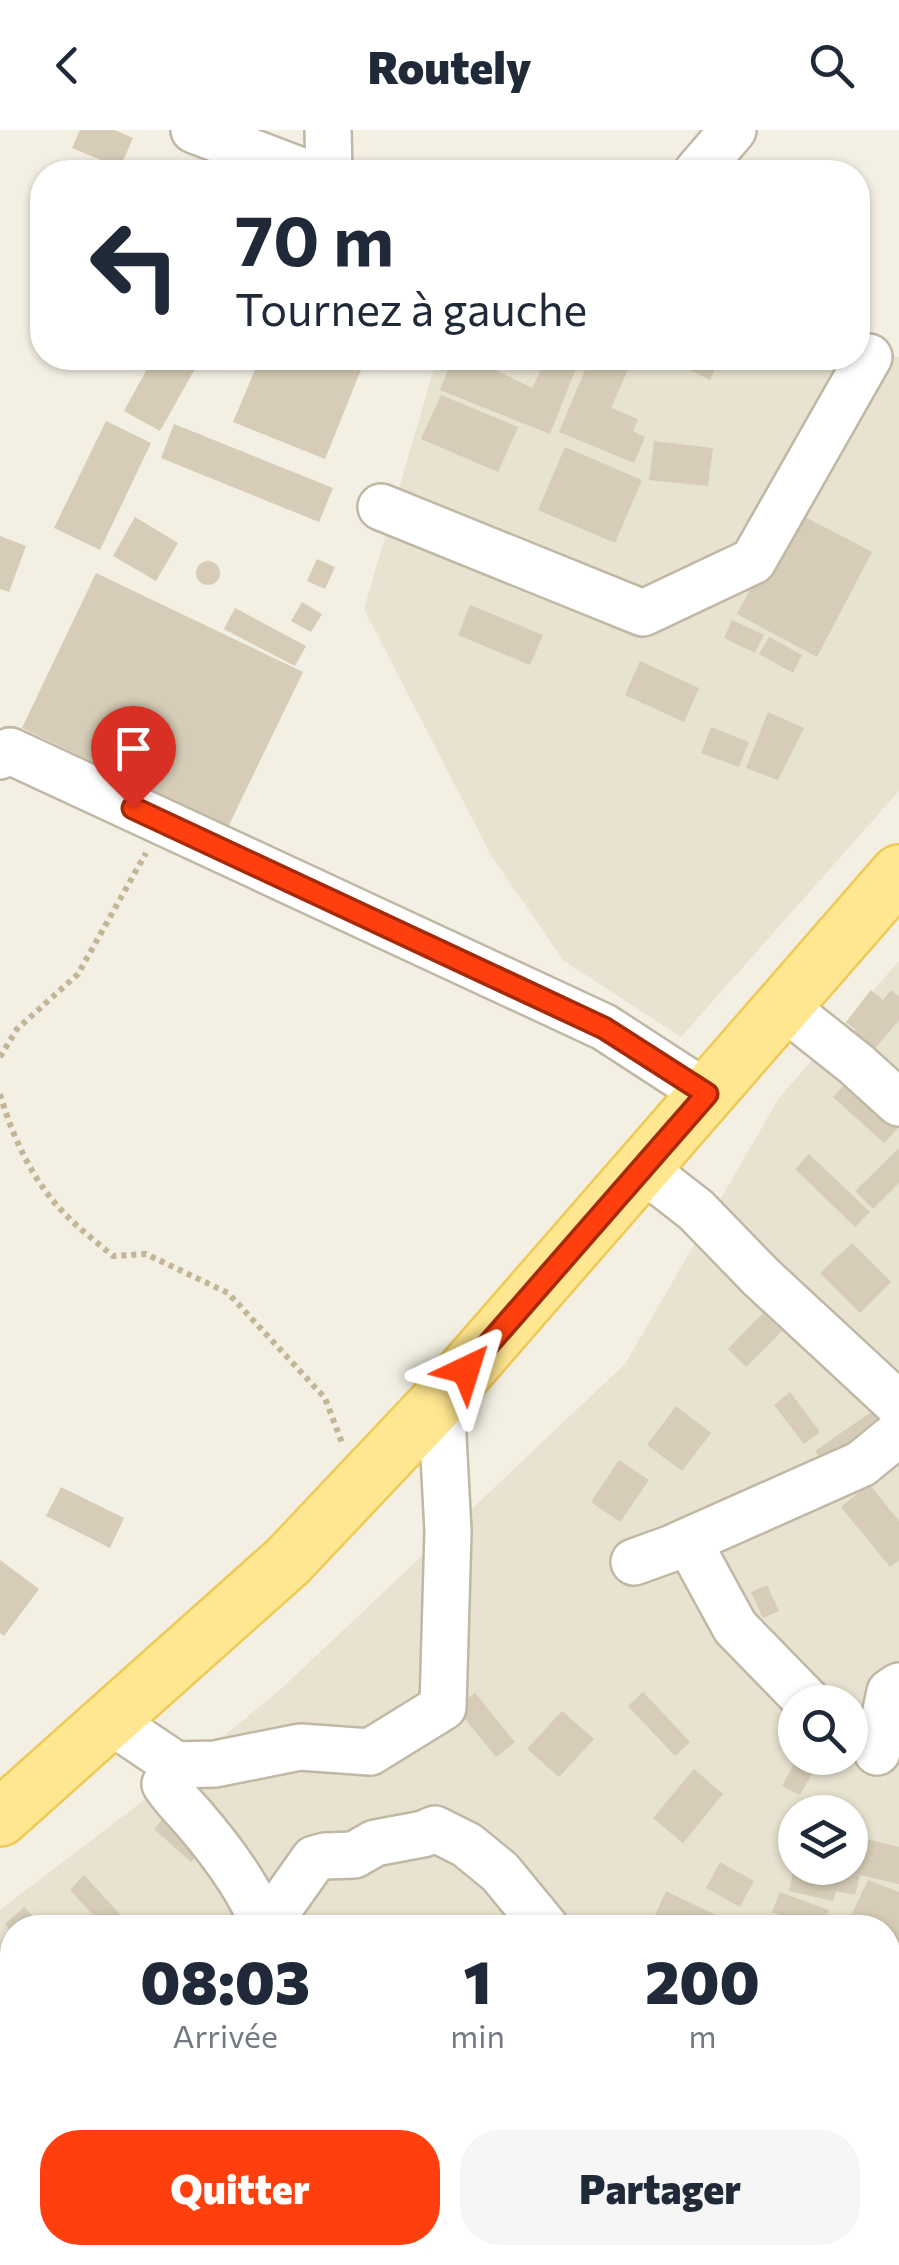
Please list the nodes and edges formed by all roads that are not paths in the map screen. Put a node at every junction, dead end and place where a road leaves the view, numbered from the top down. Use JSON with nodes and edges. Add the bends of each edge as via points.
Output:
{"nodes":[{"id":1,"x":194,"y":130,"type":"edge"},
{"id":2,"x":328,"y":130,"type":"edge"},
{"id":3,"x":733,"y":130,"type":"edge"},
{"id":4,"x":273,"y":160,"type":"edge"},
{"id":5,"x":329,"y":160,"type":"edge"},
{"id":6,"x":707,"y":160,"type":"edge"},
{"id":7,"x":868,"y":370,"type":"edge"},
{"id":8,"x":381,"y":506,"type":"dead end"},
{"id":9,"x":0,"y":756,"type":"edge"},
{"id":10,"x":899,"y":873,"type":"edge"},
{"id":11,"x":782,"y":1006,"type":"junction"},
{"id":12,"x":707,"y":1094,"type":"junction"},
{"id":13,"x":899,"y":1103,"type":"edge"},
{"id":14,"x":642,"y":1168,"type":"junction"},
{"id":15,"x":442,"y":1399,"type":"junction"},
{"id":16,"x":899,"y":1404,"type":"edge"},
{"id":17,"x":899,"y":1433,"type":"edge"},
{"id":18,"x":688,"y":1541,"type":"junction"},
{"id":19,"x":634,"y":1562,"type":"dead end"},
{"id":20,"x":791,"y":1685,"type":"edge"},
{"id":21,"x":899,"y":1686,"type":"edge"},
{"id":22,"x":109,"y":1720,"type":"junction"},
{"id":23,"x":876,"y":1751,"type":"edge"},
{"id":24,"x":176,"y":1765,"type":"junction"},
{"id":25,"x":0,"y":1818,"type":"edge"},
{"id":26,"x":535,"y":1915,"type":"edge"}],
"edges":[{"from":1,"to":4,"type":"street"},
{"from":2,"to":5,"type":"street"},
{"from":3,"to":6,"type":"street"},
{"from":7,"to":8,"type":"street","via":[[753,561],[643,613]]},
{"from":9,"to":12,"type":"street","via":[[10,751],[604,1028]]},
{"from":10,"to":11,"type":"main road"},
{"from":11,"to":12,"type":"main road"},
{"from":11,"to":13,"type":"street"},
{"from":12,"to":14,"type":"main road"},
{"from":14,"to":15,"type":"main road"},
{"from":14,"to":16,"type":"street","via":[[696,1210]]},
{"from":15,"to":22,"type":"main road","via":[[288,1562]]},
{"from":15,"to":24,"type":"street","via":[[448,1532],[443,1707],[370,1752],[300,1747]]},
{"from":17,"to":18,"type":"street","via":[[861,1464]]},
{"from":18,"to":19,"type":"street"},
{"from":18,"to":20,"type":"street","via":[[735,1627]]},
{"from":21,"to":23,"type":"street","via":[[890,1692]]},
{"from":22,"to":24,"type":"street"},
{"from":22,"to":25,"type":"main road"},
{"from":24,"to":26,"type":"street","via":[[165,1784],[245,1884],[256,1908],[280,1907],[314,1859],[354,1855],[375,1843],[435,1829],[500,1872]]}]}
